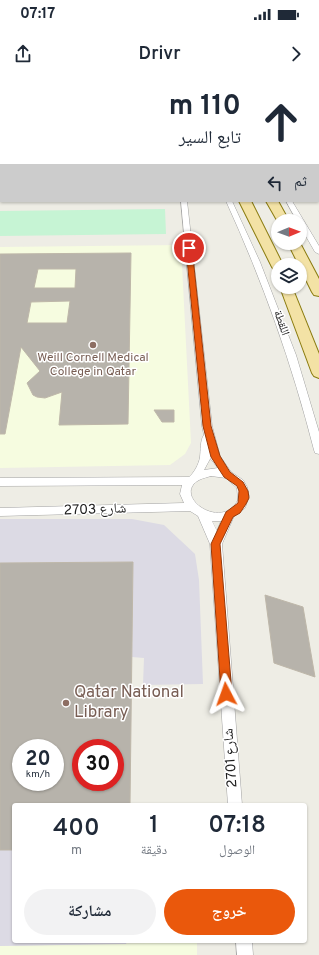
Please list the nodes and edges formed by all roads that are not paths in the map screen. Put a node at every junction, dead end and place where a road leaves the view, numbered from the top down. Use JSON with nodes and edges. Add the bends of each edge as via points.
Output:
{"nodes":[{"id":1,"x":184,"y":202,"type":"edge"},
{"id":2,"x":229,"y":202,"type":"edge"},
{"id":3,"x":246,"y":202,"type":"edge"},
{"id":4,"x":273,"y":202,"type":"edge"},
{"id":5,"x":290,"y":202,"type":"edge"},
{"id":6,"x":279,"y":214,"type":"edge"},
{"id":7,"x":298,"y":250,"type":"edge"},
{"id":8,"x":319,"y":252,"type":"edge"},
{"id":9,"x":274,"y":258,"type":"edge"},
{"id":10,"x":319,"y":292,"type":"edge"},
{"id":11,"x":289,"y":294,"type":"edge"},
{"id":12,"x":319,"y":373,"type":"edge"},
{"id":13,"x":207,"y":426,"type":"junction"},
{"id":14,"x":319,"y":450,"type":"edge"},
{"id":15,"x":227,"y":474,"type":"junction"},
{"id":16,"x":193,"y":478,"type":"junction"},
{"id":17,"x":0,"y":482,"type":"edge"},
{"id":18,"x":191,"y":507,"type":"junction"},
{"id":19,"x":0,"y":512,"type":"edge"},
{"id":20,"x":202,"y":514,"type":"junction"},
{"id":21,"x":230,"y":514,"type":"junction"},
{"id":22,"x":216,"y":544,"type":"junction"},
{"id":23,"x":234,"y":803,"type":"edge"},
{"id":24,"x":244,"y":943,"type":"edge"},
{"id":25,"x":245,"y":955,"type":"edge"}],
"edges":[{"from":1,"to":13,"type":"street"},
{"from":2,"to":14,"type":"street","name":"اللقطة","via":[[272,298],[305,395]]},
{"from":3,"to":9,"type":"main road"},
{"from":4,"to":6,"type":"main road"},
{"from":5,"to":8,"type":"street"},
{"from":7,"to":10,"type":"main road"},
{"from":11,"to":12,"type":"main road","name":"اللقطة"},
{"from":13,"to":15,"type":"street","via":[[216,457]]},
{"from":13,"to":16,"type":"street","via":[[206,459]]},
{"from":15,"to":16,"type":"street","via":[[212,472]]},
{"from":15,"to":21,"type":"street","via":[[240,484],[244,491],[242,504]]},
{"from":16,"to":17,"type":"street","name":"شارع 2703"},
{"from":16,"to":18,"type":"street","via":[[185,494],[186,501]]},
{"from":18,"to":19,"type":"street","name":"شارع 2703"},
{"from":18,"to":20,"type":"street"},
{"from":20,"to":21,"type":"street","via":[[211,517]]},
{"from":20,"to":22,"type":"street","name":"شارع 2701"},
{"from":21,"to":22,"type":"street","name":"شارع 2701"},
{"from":22,"to":23,"type":"street","name":"شارع 2701"},
{"from":24,"to":25,"type":"street"}]}
